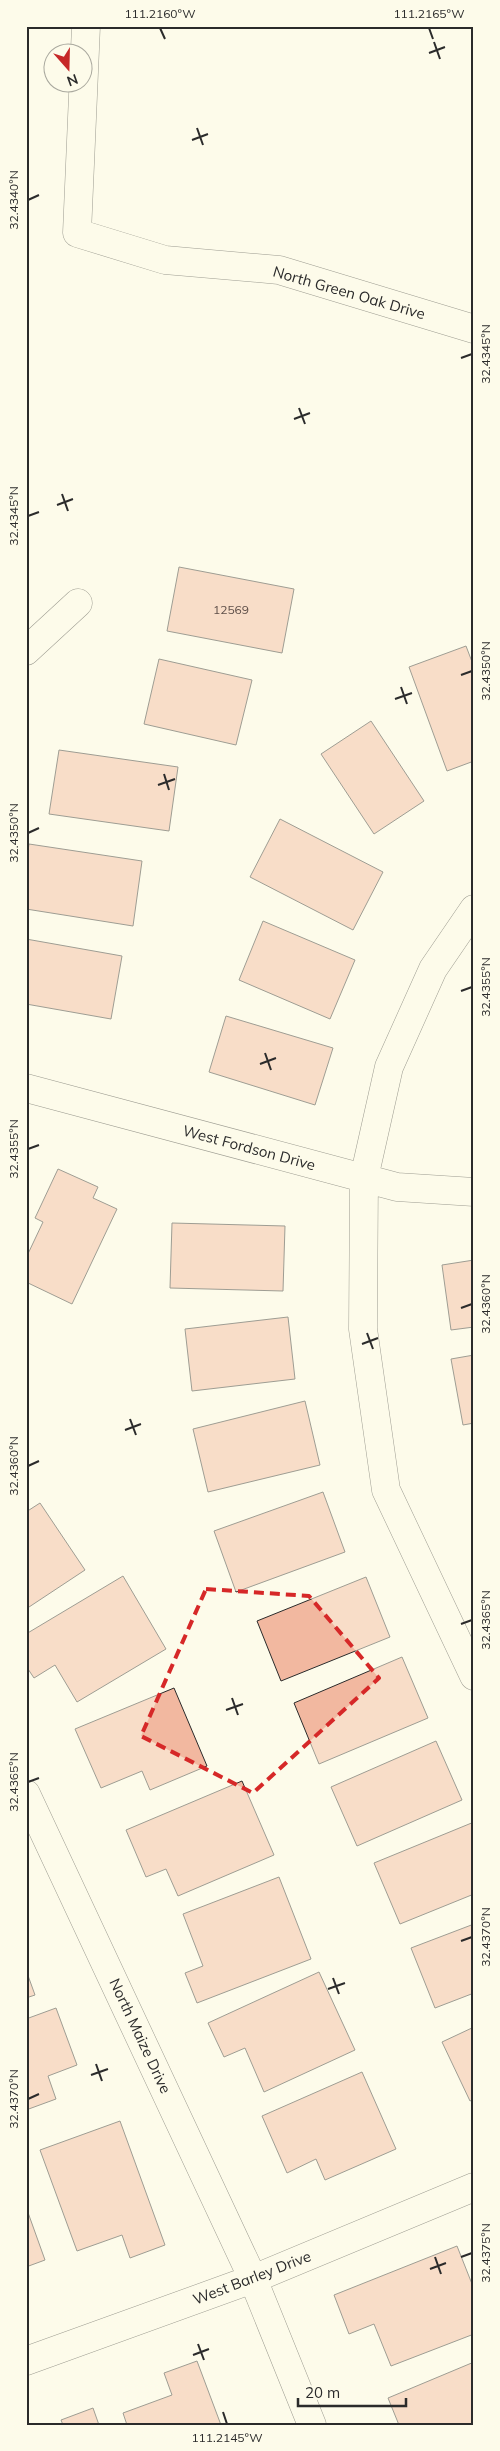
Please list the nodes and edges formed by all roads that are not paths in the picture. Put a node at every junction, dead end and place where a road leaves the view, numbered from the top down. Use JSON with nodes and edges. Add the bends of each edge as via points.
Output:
{"nodes":[{"id":1,"x":86,"y":26,"type":"edge"},
{"id":2,"x":474,"y":329,"type":"edge"},
{"id":3,"x":78,"y":603,"type":"dead end"},
{"id":4,"x":26,"y":651,"type":"edge"},
{"id":5,"x":474,"y":909,"type":"edge"},
{"id":6,"x":26,"y":1088,"type":"edge"},
{"id":7,"x":364,"y":1178,"type":"junction"},
{"id":8,"x":474,"y":1192,"type":"edge"},
{"id":9,"x":474,"y":1676,"type":"edge"},
{"id":10,"x":26,"y":1794,"type":"edge"},
{"id":11,"x":474,"y":2186,"type":"edge"},
{"id":12,"x":253,"y":2279,"type":"junction"},
{"id":13,"x":26,"y":2361,"type":"edge"},
{"id":14,"x":312,"y":2425,"type":"edge"}],
"edges":[{"from":1,"to":2,"type":"street","name":"North Green Oak Drive","via":[[77,233],[165,260],[279,270]]},
{"from":3,"to":4,"type":"street"},
{"from":5,"to":7,"type":"street","via":[[433,969],[389,1067]]},
{"from":6,"to":7,"type":"street","name":"West Fordson Drive"},
{"from":7,"to":8,"type":"street","name":"West Fordson Drive","via":[[397,1187]]},
{"from":7,"to":9,"type":"street","via":[[363,1329],[386,1490]]},
{"from":10,"to":12,"type":"street","name":"North Maize Drive"},
{"from":11,"to":12,"type":"street","name":"West Barley Drive"},
{"from":12,"to":13,"type":"street","name":"West Barley Drive"},
{"from":12,"to":14,"type":"street","name":"North Maize Drive"}]}
